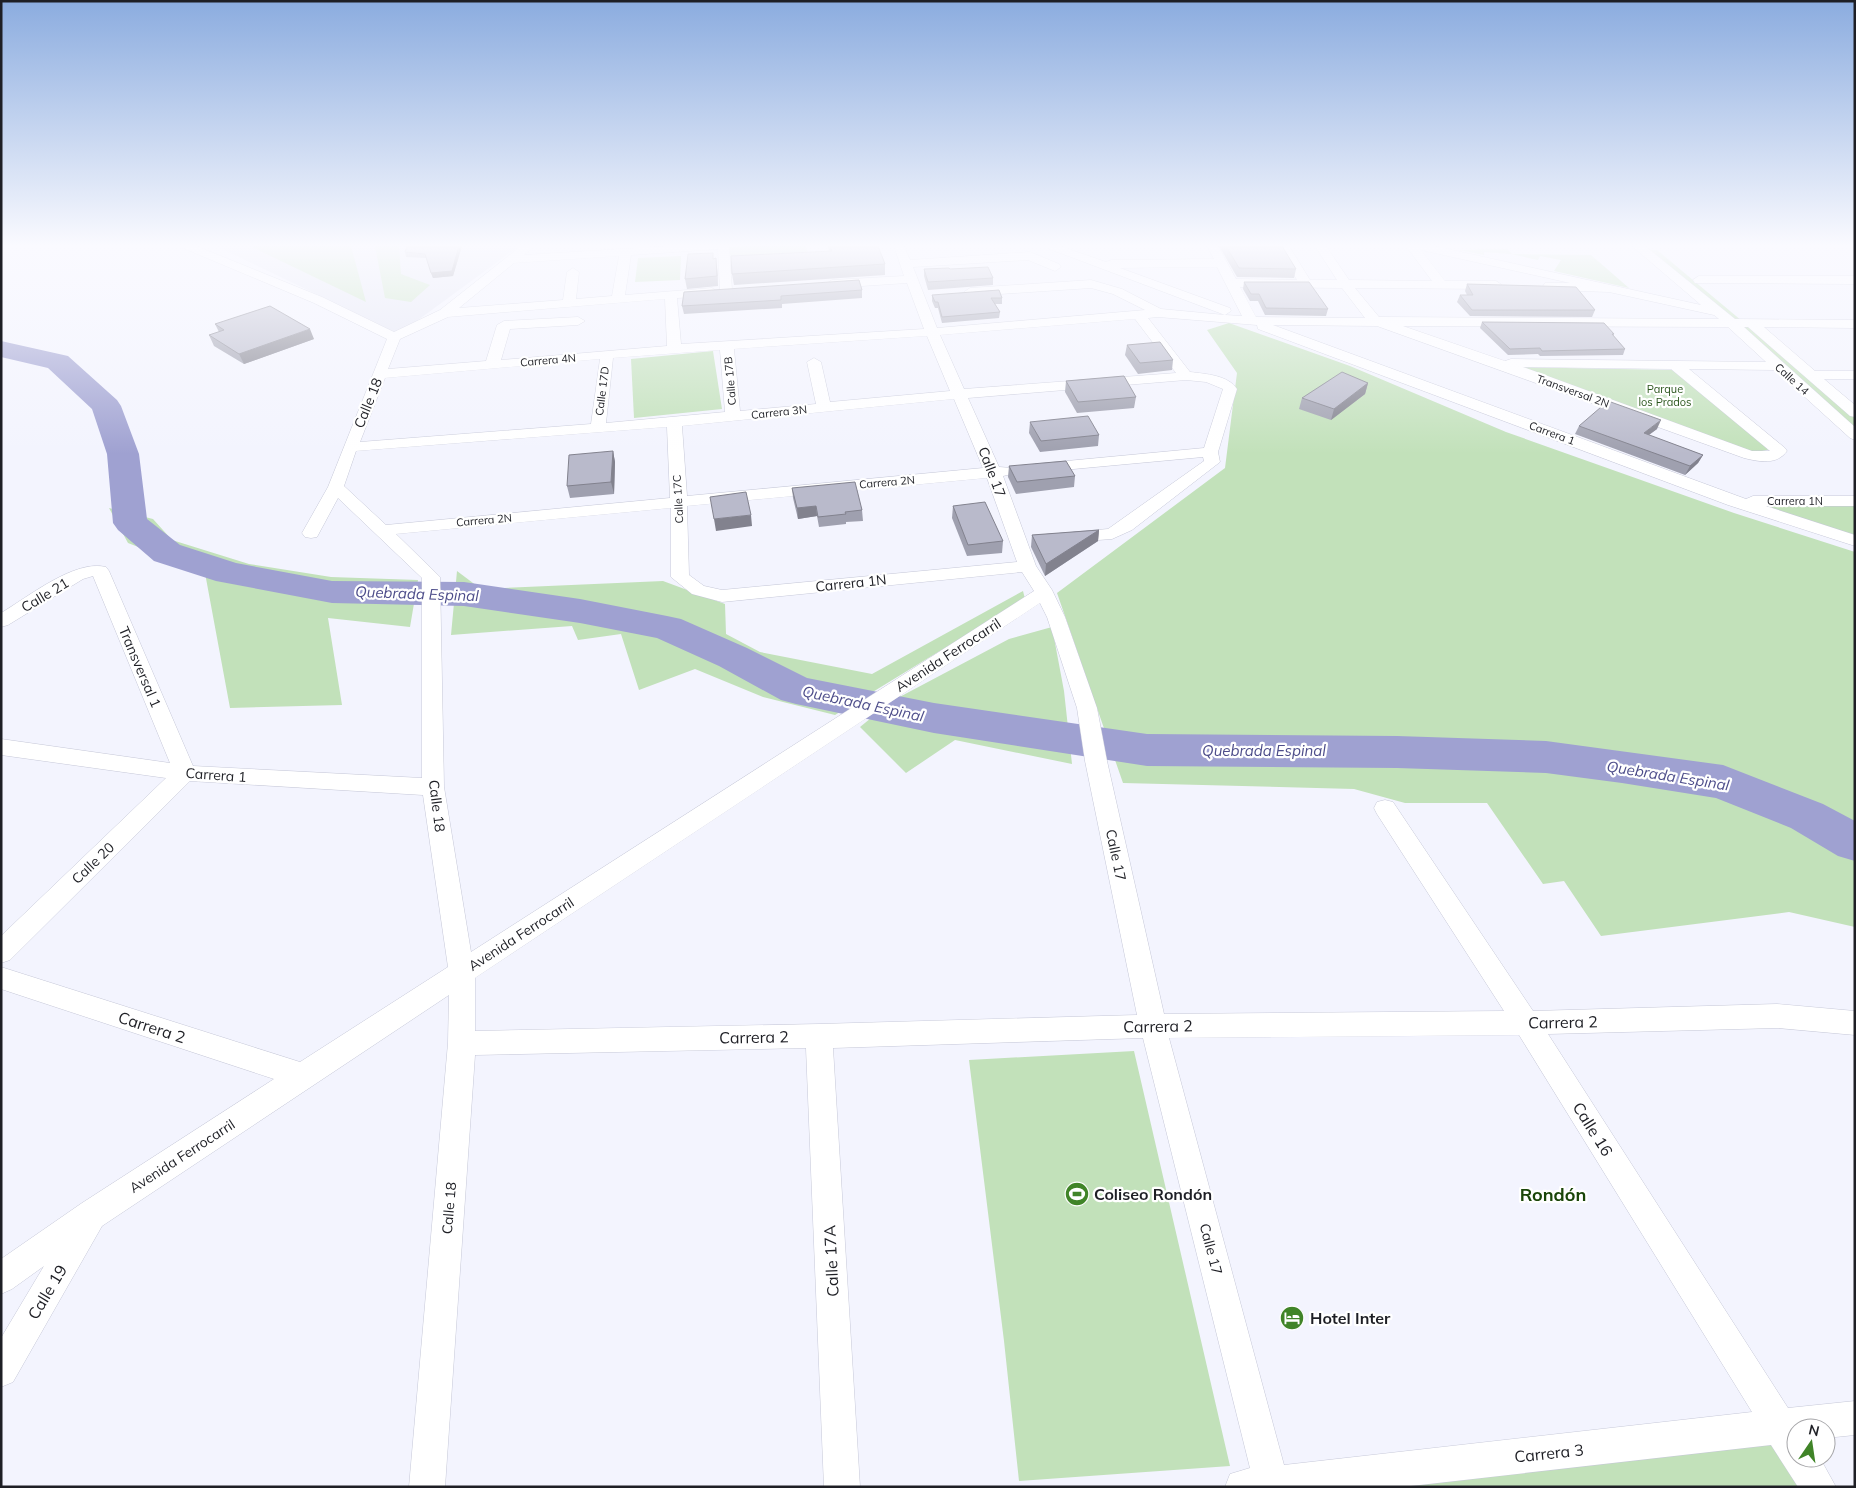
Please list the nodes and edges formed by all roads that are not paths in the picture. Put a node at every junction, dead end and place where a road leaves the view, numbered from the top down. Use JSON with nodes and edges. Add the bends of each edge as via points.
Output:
{"nodes":[{"id":1,"x":350,"y":315,"type":"edge"},
{"id":2,"x":440,"y":315,"type":"edge"},
{"id":3,"x":672,"y":315,"type":"edge"},
{"id":4,"x":928,"y":315,"type":"edge"},
{"id":5,"x":1143,"y":315,"type":"edge"},
{"id":6,"x":1186,"y":315,"type":"edge"},
{"id":7,"x":1236,"y":315,"type":"edge"},
{"id":8,"x":1248,"y":315,"type":"edge"},
{"id":9,"x":1370,"y":315,"type":"edge"},
{"id":10,"x":1727,"y":315,"type":"edge"},
{"id":11,"x":1736,"y":315,"type":"edge"},
{"id":12,"x":1139,"y":316,"type":"junction"},
{"id":13,"x":1374,"y":320,"type":"junction"},
{"id":14,"x":578,"y":321,"type":"dead end"},
{"id":15,"x":1251,"y":321,"type":"junction"},
{"id":16,"x":1731,"y":323,"type":"junction"},
{"id":17,"x":1751,"y":324,"type":"junction"},
{"id":18,"x":1855,"y":324,"type":"edge"},
{"id":19,"x":932,"y":332,"type":"junction"},
{"id":20,"x":394,"y":337,"type":"junction"},
{"id":21,"x":727,"y":347,"type":"junction"},
{"id":22,"x":674,"y":349,"type":"junction"},
{"id":23,"x":607,"y":355,"type":"junction"},
{"id":24,"x":814,"y":362,"type":"dead end"},
{"id":25,"x":1498,"y":363,"type":"junction"},
{"id":26,"x":1675,"y":364,"type":"junction"},
{"id":27,"x":492,"y":365,"type":"junction"},
{"id":28,"x":1776,"y":366,"type":"junction"},
{"id":29,"x":380,"y":374,"type":"junction"},
{"id":30,"x":1812,"y":375,"type":"junction"},
{"id":31,"x":1855,"y":375,"type":"edge"},
{"id":32,"x":1186,"y":376,"type":"junction"},
{"id":33,"x":960,"y":394,"type":"junction"},
{"id":34,"x":824,"y":407,"type":"junction"},
{"id":35,"x":1855,"y":412,"type":"edge"},
{"id":36,"x":733,"y":416,"type":"junction"},
{"id":37,"x":674,"y":422,"type":"junction"},
{"id":38,"x":598,"y":427,"type":"junction"},
{"id":39,"x":1855,"y":435,"type":"edge"},
{"id":40,"x":350,"y":446,"type":"junction"},
{"id":41,"x":1210,"y":452,"type":"junction"},
{"id":42,"x":993,"y":472,"type":"junction"},
{"id":43,"x":336,"y":487,"type":"junction"},
{"id":44,"x":1734,"y":501,"type":"junction"},
{"id":45,"x":1855,"y":501,"type":"edge"},
{"id":46,"x":679,"y":502,"type":"junction"},
{"id":47,"x":384,"y":530,"type":"junction"},
{"id":48,"x":311,"y":532,"type":"dead end"},
{"id":49,"x":1055,"y":538,"type":"edge"},
{"id":50,"x":1036,"y":539,"type":"edge"},
{"id":51,"x":1017,"y":540,"type":"junction"},
{"id":52,"x":1855,"y":541,"type":"edge"},
{"id":53,"x":1027,"y":566,"type":"junction"},
{"id":54,"x":90,"y":571,"type":"joint"},
{"id":55,"x":680,"y":577,"type":"joint"},
{"id":56,"x":1043,"y":593,"type":"junction"},
{"id":57,"x":1,"y":621,"type":"edge"},
{"id":58,"x":1,"y":747,"type":"edge"},
{"id":59,"x":185,"y":773,"type":"junction"},
{"id":60,"x":433,"y":787,"type":"junction"},
{"id":61,"x":1386,"y":808,"type":"dead end"},
{"id":62,"x":1,"y":952,"type":"edge"},
{"id":63,"x":462,"y":973,"type":"junction"},
{"id":64,"x":1,"y":978,"type":"edge"},
{"id":65,"x":1526,"y":1023,"type":"junction"},
{"id":66,"x":1855,"y":1023,"type":"edge"},
{"id":67,"x":1153,"y":1026,"type":"junction"},
{"id":68,"x":819,"y":1036,"type":"junction"},
{"id":69,"x":462,"y":1044,"type":"junction"},
{"id":70,"x":303,"y":1076,"type":"junction"},
{"id":71,"x":93,"y":1214,"type":"junction"},
{"id":72,"x":1,"y":1278,"type":"edge"},
{"id":73,"x":1,"y":1370,"type":"edge"},
{"id":74,"x":1855,"y":1418,"type":"edge"},
{"id":75,"x":1836,"y":1424,"type":"edge"},
{"id":76,"x":1786,"y":1437,"type":"edge"},
{"id":77,"x":1786,"y":1440,"type":"edge"},
{"id":78,"x":1806,"y":1468,"type":"edge"},
{"id":79,"x":1262,"y":1486,"type":"edge"},
{"id":80,"x":427,"y":1487,"type":"edge"},
{"id":81,"x":842,"y":1487,"type":"edge"},
{"id":82,"x":1818,"y":1487,"type":"edge"}],
"edges":[{"from":1,"to":20,"type":"street"},
{"from":2,"to":20,"type":"street"},
{"from":3,"to":22,"type":"street"},
{"from":4,"to":19,"type":"street","name":"Calle 17"},
{"from":5,"to":12,"type":"street","name":"Carrera 4N"},
{"from":6,"to":15,"type":"street","name":"Carrera 4N"},
{"from":7,"to":15,"type":"street","name":"Carrera 1"},
{"from":8,"to":15,"type":"street"},
{"from":9,"to":13,"type":"street"},
{"from":10,"to":16,"type":"street","name":"Calle 14"},
{"from":11,"to":17,"type":"street","name":"Calle 14"},
{"from":12,"to":19,"type":"street","name":"Carrera 4N"},
{"from":12,"to":32,"type":"street"},
{"from":13,"to":15,"type":"street","name":"Carrera 4N"},
{"from":13,"to":16,"type":"street","name":"Carrera 4N"},
{"from":13,"to":25,"type":"street","name":"Transversal 2N"},
{"from":14,"to":27,"type":"street","via":[[504,325]]},
{"from":15,"to":44,"type":"street","name":"Carrera 1"},
{"from":16,"to":17,"type":"street","name":"Carrera 4N"},
{"from":16,"to":28,"type":"street","name":"Calle 14"},
{"from":17,"to":18,"type":"street","name":"Carrera 4N"},
{"from":17,"to":30,"type":"street","name":"Calle 14"},
{"from":19,"to":21,"type":"street","name":"Carrera 4N"},
{"from":19,"to":33,"type":"street","name":"Calle 17"},
{"from":20,"to":29,"type":"street","name":"Calle 18"},
{"from":21,"to":22,"type":"street","name":"Carrera 4N"},
{"from":21,"to":36,"type":"street","name":"Calle 17B"},
{"from":22,"to":23,"type":"street","name":"Carrera 4N"},
{"from":23,"to":27,"type":"street","name":"Carrera 4N"},
{"from":23,"to":38,"type":"street","name":"Calle 17D"},
{"from":24,"to":34,"type":"street"},
{"from":25,"to":26,"type":"street"},
{"from":25,"to":26,"type":"street","name":"Transversal 2N","via":[[1750,455],[1772,457],[1779,451]]},
{"from":26,"to":28,"type":"street"},
{"from":27,"to":29,"type":"street","name":"Carrera 4N"},
{"from":28,"to":39,"type":"street","name":"Calle 14"},
{"from":29,"to":40,"type":"street","name":"Calle 18"},
{"from":30,"to":31,"type":"street"},
{"from":30,"to":35,"type":"street","name":"Calle 14"},
{"from":32,"to":33,"type":"street","name":"Carrera 3N"},
{"from":32,"to":41,"type":"street","name":"Carrera 3N","via":[[1208,378],[1230,389]]},
{"from":33,"to":34,"type":"street","name":"Carrera 3N"},
{"from":33,"to":42,"type":"street","name":"Calle 17"},
{"from":34,"to":36,"type":"street","name":"Carrera 3N"},
{"from":36,"to":37,"type":"street","name":"Carrera 3N"},
{"from":37,"to":38,"type":"street","name":"Carrera 3N"},
{"from":37,"to":46,"type":"street","name":"Calle 17C"},
{"from":38,"to":40,"type":"street","name":"Carrera 3N"},
{"from":40,"to":43,"type":"street","name":"Calle 18"},
{"from":41,"to":42,"type":"street","name":"Carrera 2N"},
{"from":41,"to":49,"type":"street","via":[[1212,462],[1112,534]]},
{"from":42,"to":46,"type":"street","name":"Carrera 2N"},
{"from":42,"to":51,"type":"street","name":"Calle 17"},
{"from":43,"to":47,"type":"street","name":"Calle 18"},
{"from":43,"to":48,"type":"street"},
{"from":44,"to":45,"type":"street","name":"Carrera 1N"},
{"from":44,"to":52,"type":"street","name":"Carrera 1"},
{"from":46,"to":47,"type":"street","name":"Carrera 2N"},
{"from":46,"to":55,"type":"street","name":"Calle 17C"},
{"from":47,"to":60,"type":"street","name":"Calle 18","via":[[431,577]]},
{"from":50,"to":51,"type":"street"},
{"from":51,"to":53,"type":"street","name":"Calle 17"},
{"from":53,"to":55,"type":"street","name":"Carrera 1N","via":[[722,596],[698,590]]},
{"from":53,"to":56,"type":"street","name":"Calle 17"},
{"from":54,"to":57,"type":"street","name":"Calle 21","via":[[77,575]]},
{"from":54,"to":59,"type":"street","name":"Transversal 1","via":[[100,571]]},
{"from":56,"to":63,"type":"street","name":"Avenida Ferrocarril"},
{"from":56,"to":67,"type":"street","name":"Calle 17","via":[[1056,617],[1087,708]]},
{"from":58,"to":59,"type":"street","name":"Carrera 1"},
{"from":59,"to":60,"type":"street","name":"Carrera 1"},
{"from":59,"to":62,"type":"street","name":"Calle 20"},
{"from":60,"to":63,"type":"street","name":"Calle 18"},
{"from":61,"to":65,"type":"street","name":"Calle 16"},
{"from":63,"to":69,"type":"street","name":"Calle 18"},
{"from":63,"to":70,"type":"street","name":"Avenida Ferrocarril"},
{"from":64,"to":70,"type":"street","name":"Carrera 2"},
{"from":65,"to":66,"type":"street","name":"Carrera 2","via":[[1777,1016]]},
{"from":65,"to":67,"type":"street","name":"Carrera 2"},
{"from":65,"to":76,"type":"street","name":"Calle 16"},
{"from":67,"to":68,"type":"street","name":"Carrera 2"},
{"from":67,"to":79,"type":"street","name":"Calle 17"},
{"from":68,"to":69,"type":"street","name":"Carrera 2"},
{"from":68,"to":81,"type":"street","name":"Calle 17A"},
{"from":69,"to":80,"type":"street","name":"Calle 18"},
{"from":70,"to":71,"type":"street","name":"Avenida Ferrocarril"},
{"from":71,"to":72,"type":"street","name":"Avenida Ferrocarril"},
{"from":71,"to":73,"type":"street","name":"Calle 19"},
{"from":74,"to":75,"type":"street","name":"Carrera 3"},
{"from":77,"to":79,"type":"street","name":"Carrera 3"},
{"from":78,"to":82,"type":"street"}]}
